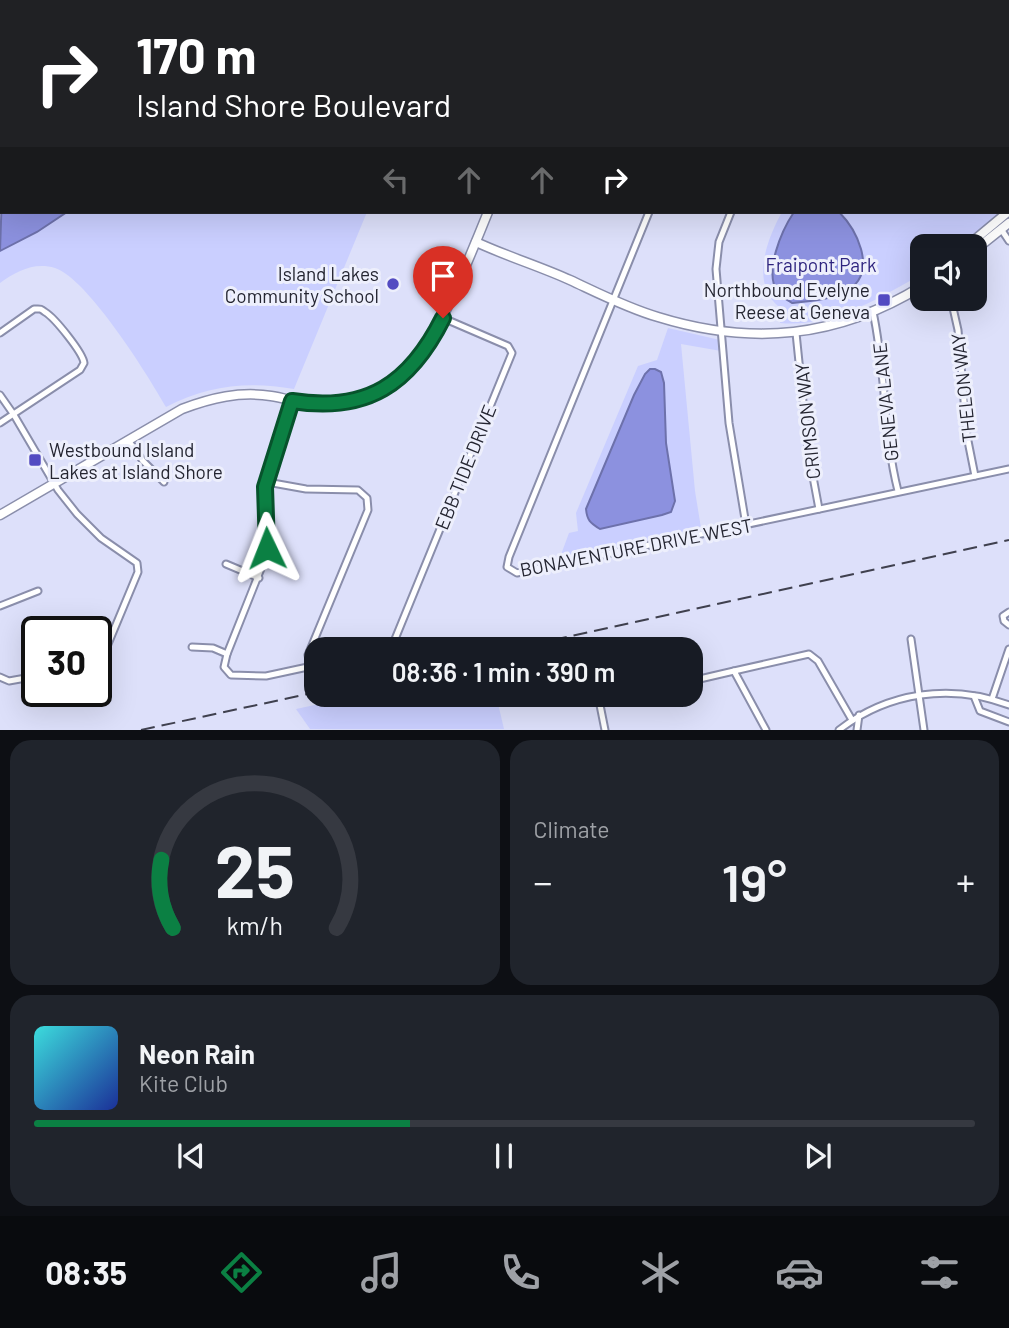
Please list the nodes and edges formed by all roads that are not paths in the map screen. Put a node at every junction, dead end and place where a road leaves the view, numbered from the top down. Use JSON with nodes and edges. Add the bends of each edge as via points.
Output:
{"nodes":[{"id":1,"x":487,"y":214,"type":"edge"},
{"id":2,"x":648,"y":214,"type":"edge"},
{"id":3,"x":730,"y":214,"type":"edge"},
{"id":4,"x":1005,"y":214,"type":"edge"},
{"id":5,"x":996,"y":222,"type":"junction"},
{"id":6,"x":1009,"y":223,"type":"edge"},
{"id":7,"x":1002,"y":229,"type":"junction"},
{"id":8,"x":982,"y":234,"type":"edge"},
{"id":9,"x":987,"y":241,"type":"edge"},
{"id":10,"x":1009,"y":241,"type":"edge"},
{"id":11,"x":476,"y":242,"type":"junction"},
{"id":12,"x":910,"y":292,"type":"edge"},
{"id":13,"x":613,"y":299,"type":"junction"},
{"id":14,"x":954,"y":311,"type":"edge"},
{"id":15,"x":873,"y":312,"type":"junction"},
{"id":16,"x":443,"y":318,"type":"junction"},
{"id":17,"x":722,"y":331,"type":"junction"},
{"id":18,"x":0,"y":333,"type":"edge"},
{"id":19,"x":796,"y":333,"type":"junction"},
{"id":20,"x":0,"y":395,"type":"edge"},
{"id":21,"x":292,"y":401,"type":"junction"},
{"id":22,"x":15,"y":415,"type":"junction"},
{"id":23,"x":0,"y":423,"type":"edge"},
{"id":24,"x":128,"y":440,"type":"junction"},
{"id":25,"x":1009,"y":469,"type":"edge"},
{"id":26,"x":975,"y":476,"type":"junction"},
{"id":27,"x":164,"y":481,"type":"dead end"},
{"id":28,"x":267,"y":482,"type":"junction"},
{"id":29,"x":54,"y":484,"type":"junction"},
{"id":30,"x":898,"y":491,"type":"junction"},
{"id":31,"x":819,"y":509,"type":"junction"},
{"id":32,"x":0,"y":515,"type":"edge"},
{"id":33,"x":746,"y":525,"type":"junction"},
{"id":34,"x":226,"y":564,"type":"dead end"},
{"id":35,"x":259,"y":578,"type":"junction"},
{"id":36,"x":38,"y":591,"type":"dead end"},
{"id":37,"x":0,"y":606,"type":"edge"},
{"id":38,"x":1009,"y":612,"type":"edge"},
{"id":39,"x":1009,"y":625,"type":"edge"},
{"id":40,"x":112,"y":633,"type":"edge"},
{"id":41,"x":315,"y":637,"type":"edge"},
{"id":42,"x":396,"y":637,"type":"edge"},
{"id":43,"x":911,"y":639,"type":"dead end"},
{"id":44,"x":192,"y":647,"type":"dead end"},
{"id":45,"x":1009,"y":649,"type":"edge"},
{"id":46,"x":227,"y":654,"type":"junction"},
{"id":47,"x":304,"y":668,"type":"edge"},
{"id":48,"x":734,"y":671,"type":"junction"},
{"id":49,"x":0,"y":677,"type":"edge"},
{"id":50,"x":703,"y":678,"type":"edge"},
{"id":51,"x":21,"y":679,"type":"edge"},
{"id":52,"x":919,"y":694,"type":"junction"},
{"id":53,"x":974,"y":696,"type":"junction"},
{"id":54,"x":992,"y":699,"type":"junction"},
{"id":55,"x":1009,"y":705,"type":"edge"},
{"id":56,"x":600,"y":707,"type":"edge"},
{"id":57,"x":859,"y":715,"type":"junction"},
{"id":58,"x":852,"y":720,"type":"junction"},
{"id":59,"x":1009,"y":722,"type":"edge"},
{"id":60,"x":605,"y":730,"type":"edge"},
{"id":61,"x":766,"y":730,"type":"edge"},
{"id":62,"x":839,"y":730,"type":"edge"},
{"id":63,"x":857,"y":730,"type":"edge"},
{"id":64,"x":924,"y":730,"type":"edge"}],
"edges":[{"from":1,"to":11,"type":"street"},
{"from":2,"to":13,"type":"street"},
{"from":3,"to":17,"type":"street","via":[[719,242],[716,268]]},
{"from":4,"to":5,"type":"street"},
{"from":5,"to":7,"type":"street"},
{"from":5,"to":8,"type":"street"},
{"from":6,"to":7,"type":"street"},
{"from":7,"to":9,"type":"street"},
{"from":7,"to":10,"type":"street"},
{"from":11,"to":13,"type":"street"},
{"from":11,"to":16,"type":"street"},
{"from":12,"to":15,"type":"street"},
{"from":13,"to":17,"type":"street","via":[[655,317]]},
{"from":13,"to":33,"type":"street","name":"BONAVENTURE DRIVE WEST","via":[[507,568],[517,573]]},
{"from":14,"to":26,"type":"street","name":"THELON WAY"},
{"from":15,"to":19,"type":"street"},
{"from":15,"to":30,"type":"street","name":"GENEVA LANE"},
{"from":16,"to":21,"type":"street","via":[[421,358],[384,389],[332,404]]},
{"from":16,"to":42,"type":"street","name":"EBB TIDE DRIVE","via":[[508,346],[512,353]]},
{"from":17,"to":19,"type":"street"},
{"from":17,"to":33,"type":"street","via":[[729,423]]},
{"from":18,"to":22,"type":"street","via":[[39,309],[84,358],[79,370]]},
{"from":19,"to":31,"type":"street","name":"CRIMSON WAY"},
{"from":20,"to":22,"type":"street"},
{"from":21,"to":24,"type":"street","via":[[258,394],[220,397],[182,409]]},
{"from":21,"to":28,"type":"street"},
{"from":22,"to":23,"type":"street"},
{"from":22,"to":29,"type":"street"},
{"from":24,"to":27,"type":"street"},
{"from":24,"to":29,"type":"street"},
{"from":25,"to":26,"type":"street","name":"BONAVENTURE DRIVE WEST"},
{"from":26,"to":30,"type":"street","name":"BONAVENTURE DRIVE WEST"},
{"from":28,"to":35,"type":"street","via":[[267,548]]},
{"from":28,"to":41,"type":"street","via":[[306,489],[358,489],[368,502]]},
{"from":29,"to":32,"type":"street"},
{"from":29,"to":40,"type":"street","via":[[92,530],[138,566]]},
{"from":30,"to":31,"type":"street","name":"BONAVENTURE DRIVE WEST"},
{"from":31,"to":33,"type":"street","name":"BONAVENTURE DRIVE WEST"},
{"from":34,"to":35,"type":"street"},
{"from":35,"to":46,"type":"street"},
{"from":36,"to":37,"type":"street"},
{"from":38,"to":39,"type":"street","via":[[1003,616]]},
{"from":43,"to":52,"type":"street"},
{"from":44,"to":46,"type":"street"},
{"from":45,"to":54,"type":"street"},
{"from":46,"to":47,"type":"street","via":[[226,671],[236,676]]},
{"from":48,"to":50,"type":"street"},
{"from":48,"to":58,"type":"street","via":[[809,654]]},
{"from":48,"to":61,"type":"street"},
{"from":49,"to":51,"type":"street"},
{"from":52,"to":53,"type":"street"},
{"from":52,"to":57,"type":"street"},
{"from":52,"to":64,"type":"street"},
{"from":53,"to":54,"type":"street"},
{"from":53,"to":59,"type":"street","via":[[980,711]]},
{"from":54,"to":55,"type":"street"},
{"from":56,"to":60,"type":"street"},
{"from":57,"to":58,"type":"street"},
{"from":57,"to":63,"type":"street"},
{"from":58,"to":62,"type":"street"}]}
